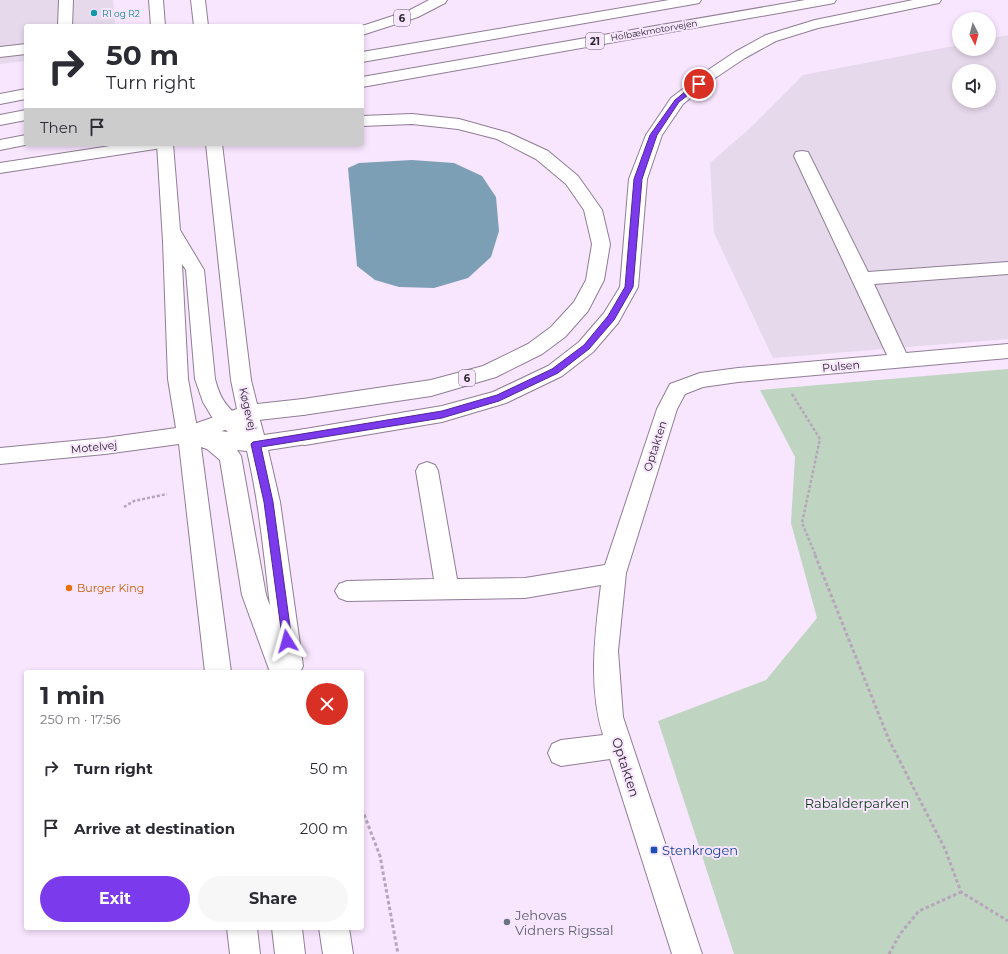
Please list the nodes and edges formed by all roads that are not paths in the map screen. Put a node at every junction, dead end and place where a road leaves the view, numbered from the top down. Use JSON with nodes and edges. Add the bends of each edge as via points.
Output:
{"nodes":[{"id":1,"x":66,"y":0,"type":"edge"},
{"id":2,"x":156,"y":0,"type":"edge"},
{"id":3,"x":198,"y":0,"type":"edge"},
{"id":4,"x":440,"y":0,"type":"edge"},
{"id":5,"x":694,"y":0,"type":"edge"},
{"id":6,"x":829,"y":0,"type":"edge"},
{"id":7,"x":934,"y":0,"type":"edge"},
{"id":8,"x":65,"y":24,"type":"edge"},
{"id":9,"x":158,"y":24,"type":"edge"},
{"id":10,"x":201,"y":24,"type":"edge"},
{"id":11,"x":364,"y":30,"type":"edge"},
{"id":12,"x":24,"y":49,"type":"edge"},
{"id":13,"x":0,"y":52,"type":"edge"},
{"id":14,"x":364,"y":57,"type":"edge"},
{"id":15,"x":364,"y":82,"type":"edge"},
{"id":16,"x":24,"y":94,"type":"edge"},
{"id":17,"x":0,"y":99,"type":"edge"},
{"id":18,"x":24,"y":115,"type":"edge"},
{"id":19,"x":0,"y":120,"type":"edge"},
{"id":20,"x":364,"y":121,"type":"edge"},
{"id":21,"x":24,"y":140,"type":"edge"},
{"id":22,"x":0,"y":145,"type":"edge"},
{"id":23,"x":142,"y":146,"type":"edge"},
{"id":24,"x":165,"y":146,"type":"edge"},
{"id":25,"x":214,"y":146,"type":"edge"},
{"id":26,"x":802,"y":156,"type":"dead end"},
{"id":27,"x":0,"y":168,"type":"edge"},
{"id":28,"x":170,"y":229,"type":"junction"},
{"id":29,"x":1008,"y":268,"type":"edge"},
{"id":30,"x":862,"y":279,"type":"junction"},
{"id":31,"x":1008,"y":351,"type":"edge"},
{"id":32,"x":900,"y":361,"type":"junction"},
{"id":33,"x":677,"y":390,"type":"joint"},
{"id":34,"x":248,"y":413,"type":"junction"},
{"id":35,"x":228,"y":420,"type":"junction"},
{"id":36,"x":188,"y":435,"type":"junction"},
{"id":37,"x":256,"y":444,"type":"junction"},
{"id":38,"x":0,"y":456,"type":"edge"},
{"id":39,"x":427,"y":471,"type":"dead end"},
{"id":40,"x":614,"y":573,"type":"junction"},
{"id":41,"x":447,"y":589,"type":"junction"},
{"id":42,"x":347,"y":591,"type":"dead end"},
{"id":43,"x":219,"y":665,"type":"edge"},
{"id":44,"x":282,"y":670,"type":"edge"},
{"id":45,"x":291,"y":670,"type":"edge"},
{"id":46,"x":619,"y":745,"type":"junction"},
{"id":47,"x":560,"y":753,"type":"dead end"},
{"id":48,"x":242,"y":930,"type":"edge"},
{"id":49,"x":287,"y":930,"type":"edge"},
{"id":50,"x":334,"y":930,"type":"edge"},
{"id":51,"x":245,"y":954,"type":"edge"},
{"id":52,"x":290,"y":954,"type":"edge"},
{"id":53,"x":338,"y":954,"type":"edge"},
{"id":54,"x":687,"y":954,"type":"edge"}],
"edges":[{"from":1,"to":8,"type":"main road"},
{"from":2,"to":9,"type":"main road"},
{"from":3,"to":10,"type":"main road"},
{"from":4,"to":11,"type":"main road","number":"6","via":[[413,14]]},
{"from":5,"to":14,"type":"main road","number":"21"},
{"from":6,"to":15,"type":"main road","name":"Holbækmotorvejen","number":"21"},
{"from":7,"to":37,"type":"main road","via":[[815,24],[771,38],[710,75],[677,101],[654,135],[638,179],[629,287],[611,318],[586,347],[555,371],[499,398],[442,414]]},
{"from":12,"to":13,"type":"main road"},
{"from":16,"to":17,"type":"main road"},
{"from":18,"to":19,"type":"main road"},
{"from":20,"to":34,"type":"main road","number":"6","via":[[412,119],[459,124],[503,136],[542,155],[572,180],[593,210],[601,244],[595,280],[581,306],[558,332],[535,349],[489,372],[431,388]]},
{"from":21,"to":22,"type":"main road"},
{"from":23,"to":27,"type":"main road"},
{"from":24,"to":28,"type":"main road"},
{"from":25,"to":34,"type":"main road","name":"Køgevej","via":[[241,380]]},
{"from":26,"to":30,"type":"main road"},
{"from":28,"to":35,"type":"main road","via":[[195,270],[205,379],[210,397]]},
{"from":28,"to":36,"type":"main road","via":[[178,379]]},
{"from":29,"to":30,"type":"main road"},
{"from":30,"to":32,"type":"main road"},
{"from":31,"to":32,"type":"main road","name":"Pulsen"},
{"from":32,"to":33,"type":"main road","name":"Pulsen","via":[[700,380]]},
{"from":33,"to":40,"type":"main road","name":"Optakten","via":[[667,409]]},
{"from":34,"to":35,"type":"main road"},
{"from":34,"to":37,"type":"main road","name":"Køgevej"},
{"from":35,"to":36,"type":"main road"},
{"from":35,"to":37,"type":"main road"},
{"from":36,"to":37,"type":"main road"},
{"from":36,"to":38,"type":"main road","name":"Motelvej"},
{"from":36,"to":43,"type":"main road"},
{"from":36,"to":44,"type":"main road","via":[[215,443],[230,456],[254,595]]},
{"from":37,"to":45,"type":"main road","name":"Køgevej","via":[[268,502]]},
{"from":39,"to":41,"type":"main road"},
{"from":40,"to":41,"type":"main road","via":[[525,588]]},
{"from":40,"to":46,"type":"main road","name":"Optakten","via":[[606,651],[610,717]]},
{"from":41,"to":42,"type":"main road"},
{"from":46,"to":47,"type":"main road"},
{"from":46,"to":54,"type":"main road","name":"Optakten"},
{"from":48,"to":51,"type":"main road"},
{"from":49,"to":52,"type":"main road"},
{"from":50,"to":53,"type":"main road"}]}
